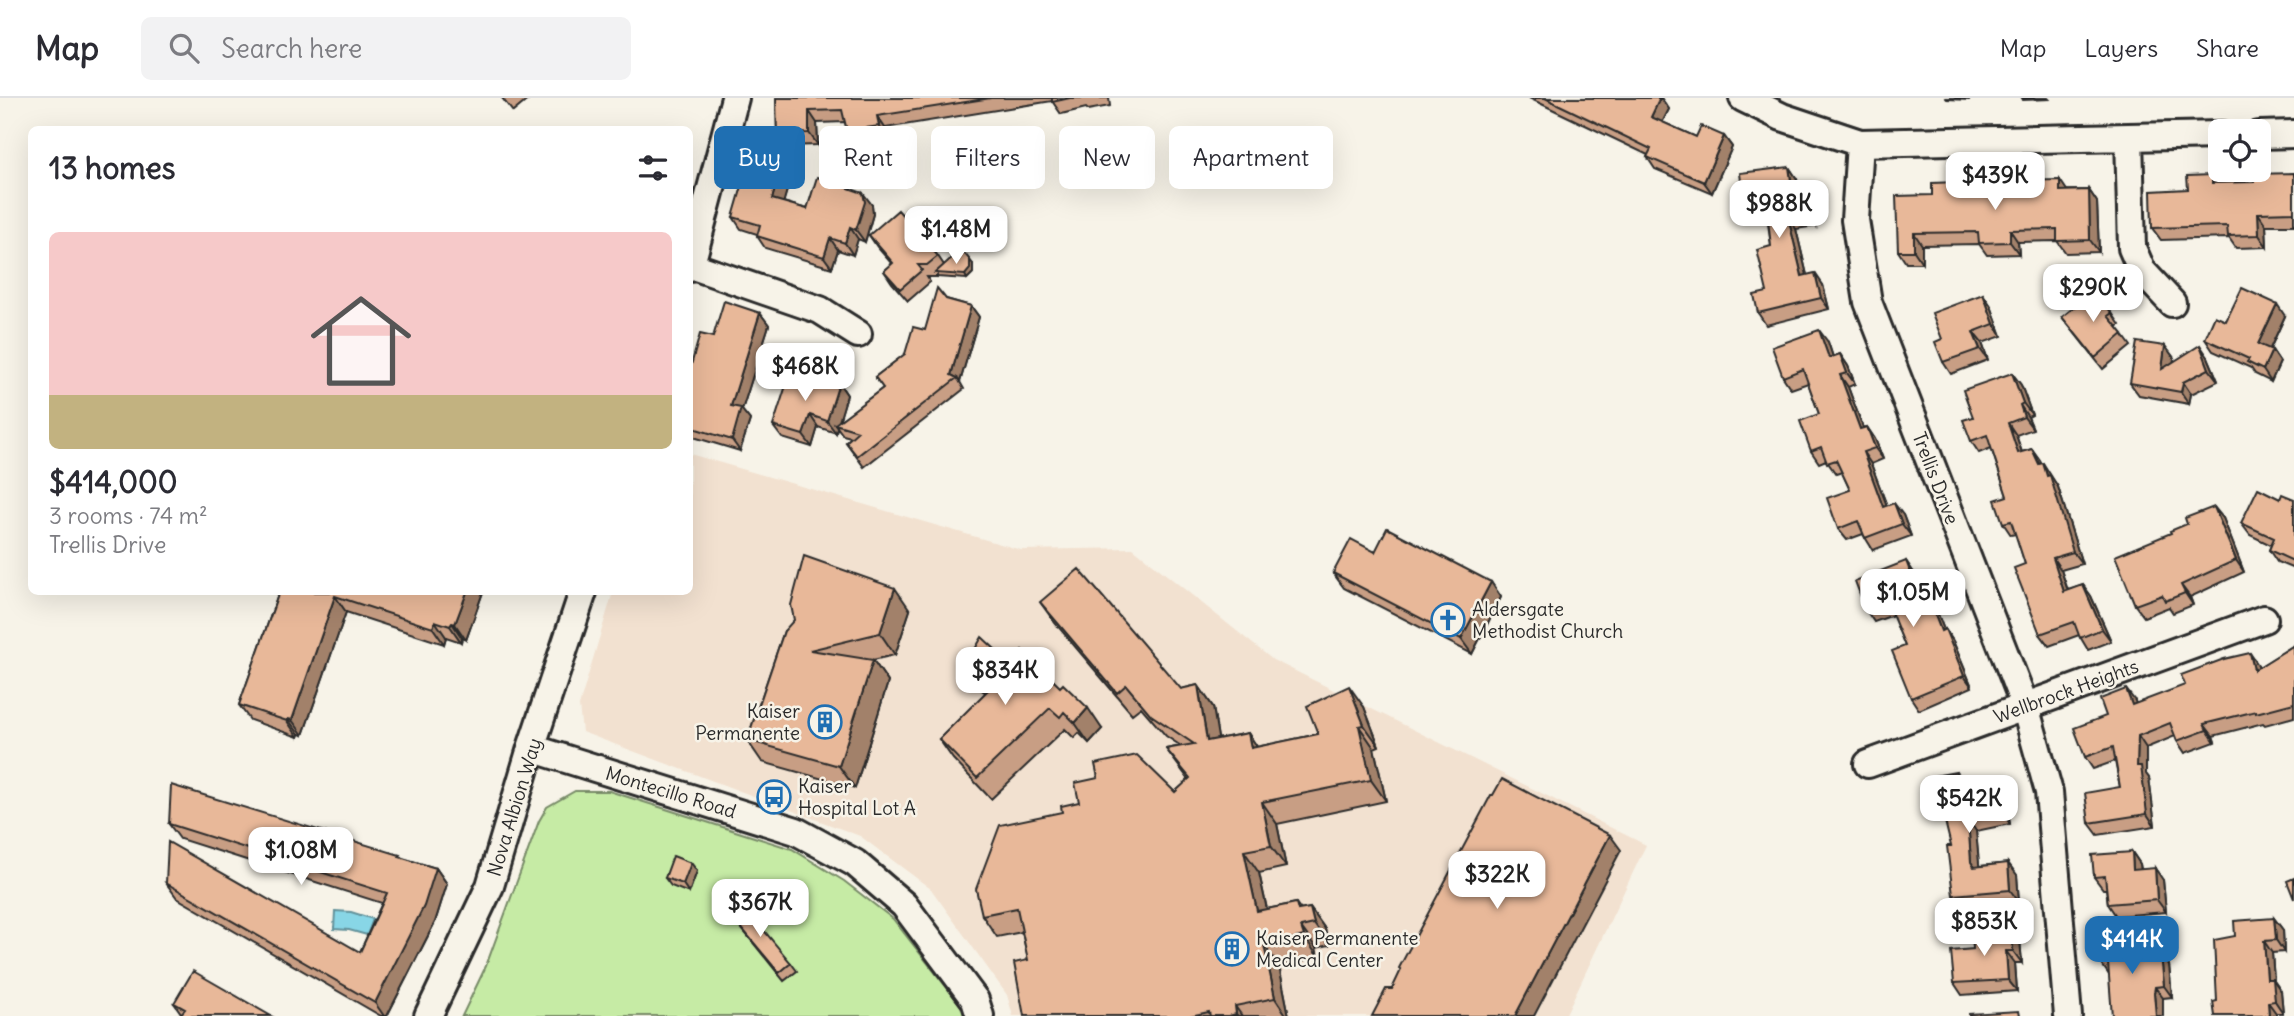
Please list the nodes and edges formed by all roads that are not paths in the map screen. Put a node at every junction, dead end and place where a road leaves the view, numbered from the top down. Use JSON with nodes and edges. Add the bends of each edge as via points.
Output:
{"nodes":[{"id":1,"x":735,"y":98,"type":"edge"},
{"id":2,"x":1743,"y":98,"type":"edge"},
{"id":3,"x":2294,"y":134,"type":"edge"},
{"id":4,"x":2208,"y":135,"type":"edge"},
{"id":5,"x":2271,"y":135,"type":"edge"},
{"id":6,"x":2129,"y":137,"type":"junction"},
{"id":7,"x":1860,"y":143,"type":"junction"},
{"id":8,"x":693,"y":255,"type":"edge"},
{"id":9,"x":693,"y":267,"type":"edge"},
{"id":10,"x":2172,"y":303,"type":"dead end"},
{"id":11,"x":858,"y":334,"type":"dead end"},
{"id":12,"x":582,"y":595,"type":"edge"},
{"id":13,"x":2264,"y":619,"type":"dead end"},
{"id":14,"x":2025,"y":706,"type":"junction"},
{"id":15,"x":531,"y":748,"type":"junction"},
{"id":16,"x":1868,"y":764,"type":"dead end"},
{"id":17,"x":428,"y":1016,"type":"edge"},
{"id":18,"x":980,"y":1016,"type":"edge"},
{"id":19,"x":2068,"y":1016,"type":"edge"}],
"edges":[{"from":1,"to":8,"type":"street"},
{"from":2,"to":7,"type":"street","via":[[1782,117]]},
{"from":3,"to":5,"type":"street"},
{"from":4,"to":6,"type":"street"},
{"from":6,"to":7,"type":"street"},
{"from":6,"to":10,"type":"street","via":[[2132,248],[2141,271]]},
{"from":7,"to":14,"type":"street","name":"Trellis Drive","via":[[1855,220],[1868,302]]},
{"from":9,"to":11,"type":"street","via":[[820,310]]},
{"from":12,"to":15,"type":"street","name":"Nova Albion Way"},
{"from":13,"to":14,"type":"street","name":"Wellbrock Heights"},
{"from":14,"to":16,"type":"street","name":"Wellbrock Heights"},
{"from":14,"to":19,"type":"street","name":"Trellis Drive","via":[[2049,792]]},
{"from":15,"to":17,"type":"street","name":"Nova Albion Way","via":[[490,886]]},
{"from":15,"to":18,"type":"street","name":"Montecillo Road","via":[[796,831],[855,863],[905,905],[975,1000]]}]}
